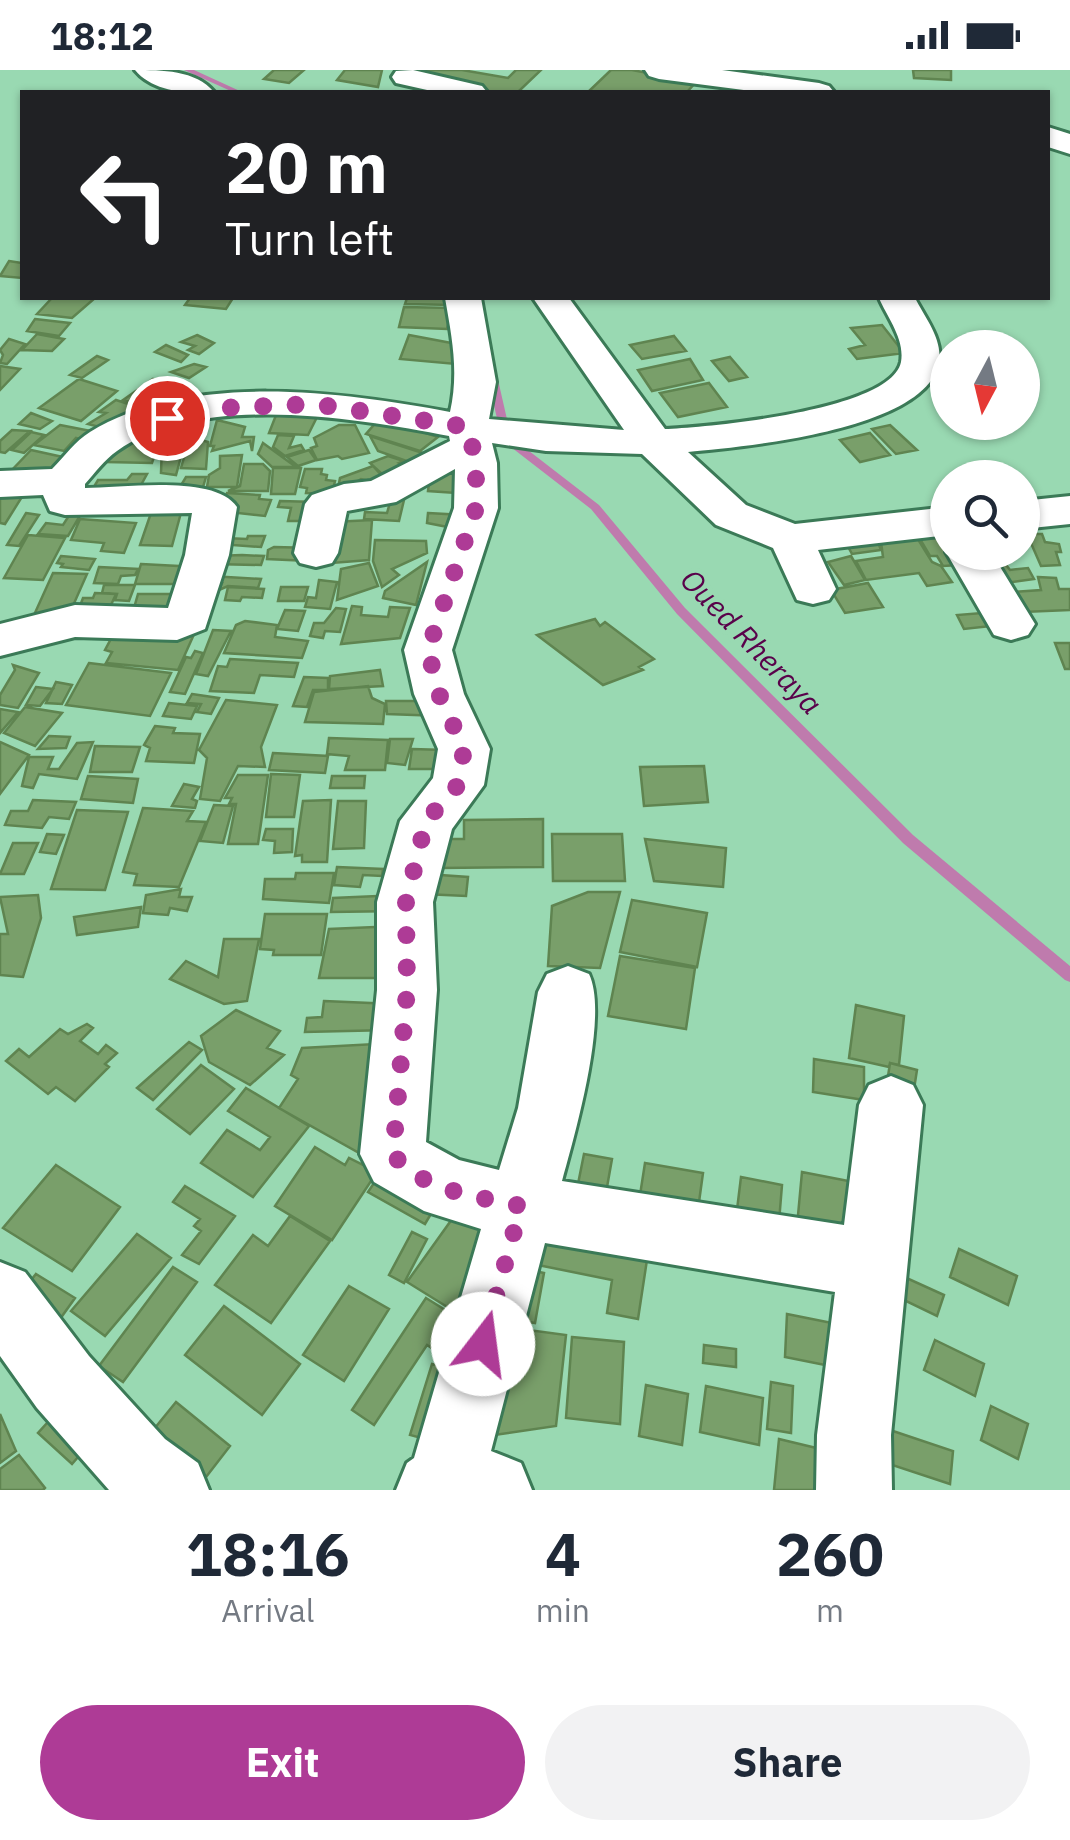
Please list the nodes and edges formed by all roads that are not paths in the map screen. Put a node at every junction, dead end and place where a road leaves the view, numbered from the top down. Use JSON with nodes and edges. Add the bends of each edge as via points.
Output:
{"nodes":[{"id":1,"x":149,"y":70,"type":"edge"},
{"id":2,"x":658,"y":70,"type":"edge"},
{"id":3,"x":723,"y":74,"type":"edge"},
{"id":4,"x":406,"y":80,"type":"edge"},
{"id":5,"x":194,"y":90,"type":"edge"},
{"id":6,"x":461,"y":90,"type":"edge"},
{"id":7,"x":808,"y":90,"type":"edge"},
{"id":8,"x":463,"y":300,"type":"edge"},
{"id":9,"x":551,"y":300,"type":"edge"},
{"id":10,"x":898,"y":300,"type":"edge"},
{"id":11,"x":479,"y":436,"type":"junction"},
{"id":12,"x":654,"y":443,"type":"junction"},
{"id":13,"x":63,"y":480,"type":"junction"},
{"id":14,"x":0,"y":484,"type":"edge"},
{"id":15,"x":1070,"y":510,"type":"edge"},
{"id":16,"x":1040,"y":513,"type":"edge"},
{"id":17,"x":930,"y":531,"type":"edge"},
{"id":18,"x":791,"y":538,"type":"junction"},
{"id":19,"x":316,"y":553,"type":"dead end"},
{"id":20,"x":977,"y":570,"type":"edge"},
{"id":21,"x":813,"y":589,"type":"dead end"},
{"id":22,"x":1011,"y":624,"type":"dead end"},
{"id":23,"x":0,"y":640,"type":"edge"},
{"id":24,"x":568,"y":992,"type":"dead end"},
{"id":25,"x":891,"y":1105,"type":"dead end"},
{"id":26,"x":521,"y":1206,"type":"junction"},
{"id":27,"x":873,"y":1264,"type":"junction"},
{"id":28,"x":0,"y":1296,"type":"edge"},
{"id":29,"x":458,"y":1487,"type":"edge"},
{"id":30,"x":171,"y":1490,"type":"edge"},
{"id":31,"x":854,"y":1490,"type":"edge"}],
"edges":[{"from":1,"to":5,"type":"street"},
{"from":2,"to":3,"type":"street"},
{"from":3,"to":7,"type":"street"},
{"from":4,"to":6,"type":"street"},
{"from":8,"to":11,"type":"street"},
{"from":9,"to":12,"type":"street"},
{"from":10,"to":12,"type":"street","via":[[919,344],[920,363],[912,380],[887,400],[800,426]]},
{"from":11,"to":12,"type":"street"},
{"from":11,"to":13,"type":"street","via":[[314,404],[220,408],[120,432]]},
{"from":11,"to":19,"type":"street","via":[[384,492],[348,494],[327,504]]},
{"from":11,"to":26,"type":"street","via":[[476,508],[428,650],[464,749],[463,766],[458,785],[426,821],[406,902],[407,990],[393,1154],[447,1189]]},
{"from":12,"to":18,"type":"street","via":[[730,515]]},
{"from":13,"to":14,"type":"street"},
{"from":13,"to":23,"type":"street","via":[[65,502],[204,500],[216,507],[188,618],[177,624],[75,621]]},
{"from":15,"to":16,"type":"street"},
{"from":17,"to":18,"type":"street"},
{"from":18,"to":21,"type":"street"},
{"from":20,"to":22,"type":"street"},
{"from":24,"to":26,"type":"street","via":[[550,1108]]},
{"from":25,"to":27,"type":"street"},
{"from":26,"to":27,"type":"street"},
{"from":26,"to":29,"type":"street"},
{"from":27,"to":31,"type":"street"},
{"from":28,"to":30,"type":"street","via":[[63,1382],[138,1466]]}]}
